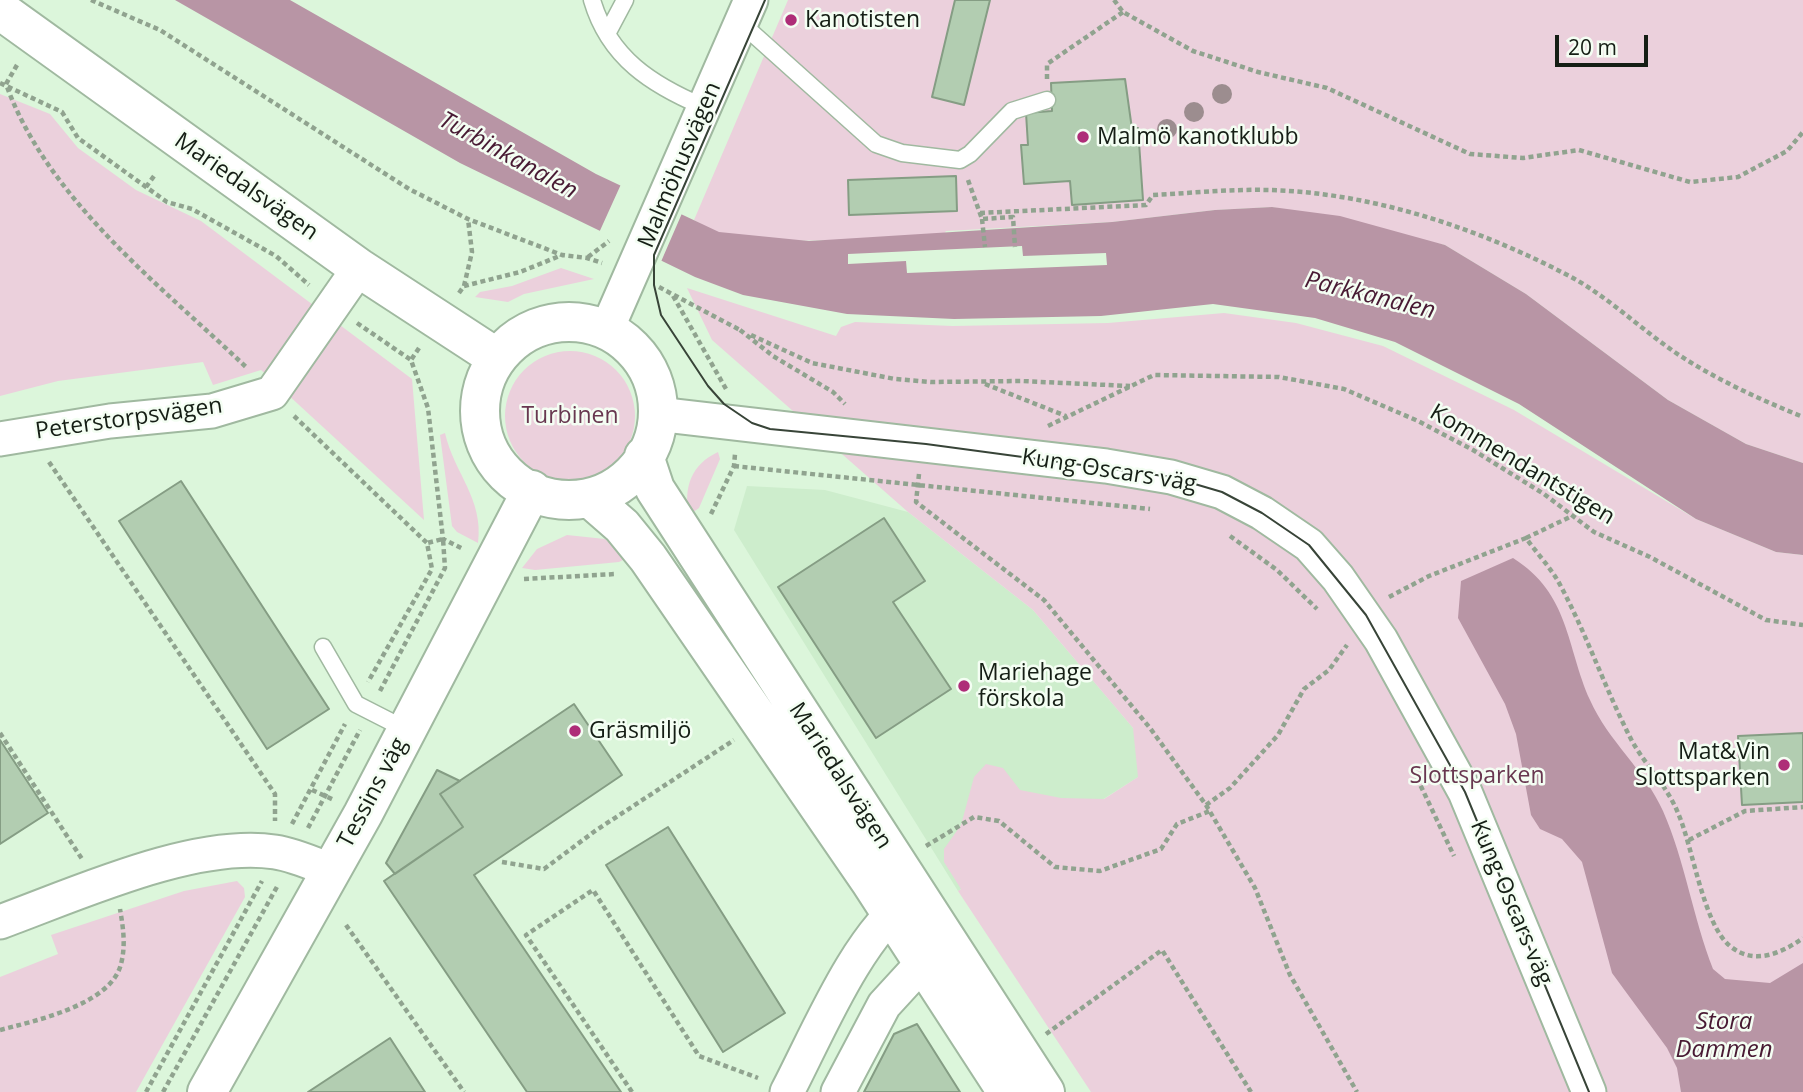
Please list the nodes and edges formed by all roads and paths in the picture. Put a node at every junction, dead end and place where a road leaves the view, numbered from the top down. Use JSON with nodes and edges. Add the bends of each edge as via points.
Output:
{"nodes":[{"id":1,"x":91,"y":0,"type":"edge"},
{"id":2,"x":592,"y":0,"type":"edge"},
{"id":3,"x":625,"y":0,"type":"edge"},
{"id":4,"x":1114,"y":0,"type":"edge"},
{"id":5,"x":101,"y":2,"type":"edge"},
{"id":6,"x":0,"y":10,"type":"edge"},
{"id":7,"x":746,"y":11,"type":"edge"},
{"id":8,"x":1123,"y":12,"type":"junction"},
{"id":9,"x":608,"y":32,"type":"junction"},
{"id":10,"x":3,"y":83,"type":"edge"},
{"id":11,"x":1047,"y":100,"type":"joint"},
{"id":12,"x":704,"y":107,"type":"junction"},
{"id":13,"x":1803,"y":132,"type":"edge"},
{"id":14,"x":960,"y":159,"type":"junction"},
{"id":15,"x":155,"y":176,"type":"dead end"},
{"id":16,"x":146,"y":187,"type":"junction"},
{"id":17,"x":981,"y":216,"type":"junction"},
{"id":18,"x":468,"y":219,"type":"junction"},
{"id":19,"x":608,"y":243,"type":"dead end"},
{"id":20,"x":985,"y":247,"type":"dead end"},
{"id":21,"x":1015,"y":247,"type":"dead end"},
{"id":22,"x":562,"y":256,"type":"junction"},
{"id":23,"x":587,"y":258,"type":"junction"},
{"id":24,"x":637,"y":266,"type":"junction"},
{"id":25,"x":359,"y":268,"type":"junction"},
{"id":26,"x":464,"y":286,"type":"junction"},
{"id":27,"x":672,"y":294,"type":"junction"},
{"id":28,"x":332,"y":306,"type":"junction"},
{"id":29,"x":439,"y":321,"type":"junction"},
{"id":30,"x":607,"y":329,"type":"junction"},
{"id":31,"x":740,"y":330,"type":"junction"},
{"id":32,"x":496,"y":358,"type":"junction"},
{"id":33,"x":411,"y":360,"type":"junction"},
{"id":34,"x":981,"y":383,"type":"junction"},
{"id":35,"x":1131,"y":386,"type":"junction"},
{"id":36,"x":272,"y":393,"type":"junction"},
{"id":37,"x":845,"y":404,"type":"dead end"},
{"id":38,"x":657,"y":414,"type":"junction"},
{"id":39,"x":1066,"y":416,"type":"junction"},
{"id":40,"x":1803,"y":417,"type":"edge"},
{"id":41,"x":738,"y":425,"type":"junction"},
{"id":42,"x":14,"y":436,"type":"edge"},
{"id":43,"x":926,"y":444,"type":"junction"},
{"id":44,"x":644,"y":456,"type":"junction"},
{"id":45,"x":1025,"y":457,"type":"junction"},
{"id":46,"x":734,"y":466,"type":"junction"},
{"id":47,"x":917,"y":483,"type":"junction"},
{"id":48,"x":532,"y":490,"type":"junction"},
{"id":49,"x":1020,"y":494,"type":"junction"},
{"id":50,"x":591,"y":499,"type":"junction"},
{"id":51,"x":1160,"y":510,"type":"dead end"},
{"id":52,"x":1572,"y":515,"type":"junction"},
{"id":53,"x":697,"y":525,"type":"junction"},
{"id":54,"x":1228,"y":534,"type":"dead end"},
{"id":55,"x":1526,"y":538,"type":"junction"},
{"id":56,"x":443,"y":539,"type":"junction"},
{"id":57,"x":427,"y":543,"type":"junction"},
{"id":58,"x":648,"y":558,"type":"junction"},
{"id":59,"x":494,"y":564,"type":"junction"},
{"id":60,"x":1322,"y":615,"type":"dead end"},
{"id":61,"x":1366,"y":615,"type":"junction"},
{"id":62,"x":1803,"y":625,"type":"edge"},
{"id":63,"x":1338,"y":635,"type":"dead end"},
{"id":64,"x":1346,"y":645,"type":"junction"},
{"id":65,"x":323,"y":647,"type":"dead end"},
{"id":66,"x":1353,"y":656,"type":"dead end"},
{"id":67,"x":363,"y":707,"type":"junction"},
{"id":68,"x":407,"y":730,"type":"junction"},
{"id":69,"x":0,"y":733,"type":"edge"},
{"id":70,"x":738,"y":737,"type":"dead end"},
{"id":71,"x":1416,"y":775,"type":"dead end"},
{"id":72,"x":1206,"y":805,"type":"junction"},
{"id":73,"x":1803,"y":807,"type":"edge"},
{"id":74,"x":1209,"y":811,"type":"junction"},
{"id":75,"x":1688,"y":840,"type":"junction"},
{"id":76,"x":925,"y":846,"type":"dead end"},
{"id":77,"x":284,"y":854,"type":"junction"},
{"id":78,"x":502,"y":862,"type":"dead end"},
{"id":79,"x":1457,"y":863,"type":"dead end"},
{"id":80,"x":332,"y":871,"type":"junction"},
{"id":81,"x":109,"y":895,"type":"junction"},
{"id":82,"x":904,"y":903,"type":"junction"},
{"id":83,"x":0,"y":922,"type":"edge"},
{"id":84,"x":346,"y":925,"type":"dead end"},
{"id":85,"x":1803,"y":938,"type":"edge"},
{"id":86,"x":934,"y":950,"type":"junction"},
{"id":87,"x":0,"y":1030,"type":"edge"},
{"id":88,"x":1045,"y":1034,"type":"dead end"},
{"id":89,"x":788,"y":1090,"type":"edge"},
{"id":90,"x":146,"y":1092,"type":"edge"},
{"id":91,"x":163,"y":1092,"type":"edge"},
{"id":92,"x":207,"y":1092,"type":"edge"},
{"id":93,"x":464,"y":1092,"type":"edge"},
{"id":94,"x":632,"y":1092,"type":"edge"},
{"id":95,"x":838,"y":1092,"type":"edge"},
{"id":96,"x":1007,"y":1092,"type":"edge"},
{"id":97,"x":1045,"y":1092,"type":"edge"},
{"id":98,"x":1251,"y":1092,"type":"edge"},
{"id":99,"x":1356,"y":1092,"type":"edge"},
{"id":100,"x":1589,"y":1092,"type":"edge"}],
"edges":[{"from":1,"to":5,"type":"path"},
{"from":2,"to":9,"type":"lane"},
{"from":3,"to":9,"type":"lane"},
{"from":4,"to":8,"type":"path"},
{"from":5,"to":18,"type":"path","via":[[160,30],[409,189]]},
{"from":6,"to":25,"type":"main road","name":"Mariedalsvägen"},
{"from":7,"to":12,"type":"street","name":"Malmöhusvägen"},
{"from":7,"to":14,"type":"lane","via":[[876,144],[902,153]]},
{"from":8,"to":11,"type":"path","via":[[1046,64]]},
{"from":8,"to":13,"type":"path","via":[[1192,51],[1327,88],[1470,154],[1523,158],[1579,150],[1690,182],[1738,177],[1787,150]]},
{"from":9,"to":12,"type":"lane","via":[[637,71],[656,86]]},
{"from":10,"to":16,"type":"path","via":[[62,112],[78,138]]},
{"from":10,"to":36,"type":"path","via":[[47,164],[87,215]]},
{"from":11,"to":14,"type":"lane","via":[[1012,111]]},
{"from":12,"to":24,"type":"street","name":"Malmöhusvägen"},
{"from":14,"to":17,"type":"path"},
{"from":15,"to":16,"type":"path"},
{"from":16,"to":28,"type":"path","via":[[275,256]]},
{"from":17,"to":20,"type":"path"},
{"from":17,"to":21,"type":"path","via":[[1013,217]]},
{"from":17,"to":40,"type":"path","via":[[1146,205],[1153,195],[1232,191],[1294,192],[1380,204],[1474,234],[1574,279],[1678,354],[1755,398]]},
{"from":18,"to":22,"type":"path"},
{"from":18,"to":26,"type":"path","via":[[472,251]]},
{"from":19,"to":23,"type":"path"},
{"from":22,"to":23,"type":"path"},
{"from":22,"to":26,"type":"path"},
{"from":23,"to":24,"type":"path"},
{"from":24,"to":27,"type":"path"},
{"from":24,"to":30,"type":"street","name":"Malmöhusvägen"},
{"from":25,"to":28,"type":"street"},
{"from":25,"to":29,"type":"main road","name":"Mariedalsvägen"},
{"from":26,"to":29,"type":"path"},
{"from":27,"to":31,"type":"path"},
{"from":27,"to":41,"type":"path","via":[[711,358]]},
{"from":28,"to":33,"type":"path"},
{"from":28,"to":36,"type":"street"},
{"from":29,"to":32,"type":"main road","name":"Mariedalsvägen"},
{"from":29,"to":33,"type":"path"},
{"from":30,"to":32,"type":"main road","via":[[560,321],[534,329]]},
{"from":30,"to":38,"type":"main road","via":[[623,338],[642,361]]},
{"from":31,"to":34,"type":"path","via":[[780,351],[834,368],[931,382]]},
{"from":31,"to":37,"type":"path"},
{"from":32,"to":48,"type":"main road","via":[[481,399],[482,438],[508,476]]},
{"from":33,"to":56,"type":"path","via":[[428,408]]},
{"from":34,"to":35,"type":"path"},
{"from":34,"to":39,"type":"path"},
{"from":35,"to":39,"type":"path","name":"Kommendantstigen"},
{"from":35,"to":52,"type":"path","name":"Kommendantstigen","via":[[1154,375],[1210,374],[1279,377],[1344,389],[1473,450]]},
{"from":36,"to":42,"type":"street","name":"Peterstorpsvägen","via":[[212,411]]},
{"from":36,"to":57,"type":"path"},
{"from":38,"to":41,"type":"street","name":"Kung Oscars väg"},
{"from":38,"to":44,"type":"main road","via":[[656,432]]},
{"from":39,"to":45,"type":"path","name":"Kommendantstigen","via":[[1040,430]]},
{"from":41,"to":43,"type":"street","name":"Kung Oscars väg"},
{"from":41,"to":46,"type":"path"},
{"from":42,"to":77,"type":"path","via":[[275,794]]},
{"from":43,"to":45,"type":"street","name":"Kung Oscars väg"},
{"from":43,"to":47,"type":"path"},
{"from":44,"to":50,"type":"main road","via":[[614,489]]},
{"from":44,"to":53,"type":"main road","name":"Mariedalsvägen","via":[[655,489]]},
{"from":45,"to":49,"type":"path","name":"Kommendantstigen"},
{"from":45,"to":61,"type":"street","name":"Kung Oscars väg","via":[[1171,477],[1222,492],[1309,545]]},
{"from":46,"to":47,"type":"path"},
{"from":46,"to":53,"type":"path"},
{"from":47,"to":49,"type":"path"},
{"from":47,"to":72,"type":"path","via":[[916,502],[1044,600],[1150,728]]},
{"from":48,"to":50,"type":"main road","via":[[548,497]]},
{"from":48,"to":59,"type":"main road","name":"Tessins väg"},
{"from":49,"to":51,"type":"path"},
{"from":50,"to":58,"type":"main road","name":"Mariedalsvägen","via":[[622,526]]},
{"from":52,"to":55,"type":"path"},
{"from":52,"to":62,"type":"path","name":"Kommendantstigen","via":[[1594,532],[1766,620]]},
{"from":53,"to":82,"type":"main road","name":"Mariedalsvägen"},
{"from":54,"to":60,"type":"path","via":[[1277,570]]},
{"from":55,"to":61,"type":"path","via":[[1397,591]]},
{"from":55,"to":75,"type":"path","via":[[1557,580],[1633,743],[1664,784]]},
{"from":56,"to":57,"type":"path"},
{"from":56,"to":59,"type":"path"},
{"from":56,"to":67,"type":"path","via":[[445,568]]},
{"from":57,"to":67,"type":"path","via":[[432,569]]},
{"from":58,"to":59,"type":"path","via":[[624,573],[535,580],[524,580]]},
{"from":58,"to":82,"type":"main road","name":"Mariedalsvägen"},
{"from":59,"to":68,"type":"main road","name":"Tessins väg"},
{"from":61,"to":64,"type":"path"},
{"from":61,"to":100,"type":"street","name":"Kung Oscars väg","via":[[1465,792]]},
{"from":63,"to":64,"type":"path"},
{"from":64,"to":66,"type":"path"},
{"from":64,"to":72,"type":"path","via":[[1329,670],[1304,688],[1278,735],[1230,788]]},
{"from":65,"to":67,"type":"lane"},
{"from":67,"to":68,"type":"lane"},
{"from":67,"to":77,"type":"path"},
{"from":67,"to":77,"type":"path","via":[[312,790]]},
{"from":68,"to":80,"type":"main road","name":"Tessins väg"},
{"from":69,"to":81,"type":"path"},
{"from":70,"to":78,"type":"path","via":[[544,869]]},
{"from":71,"to":79,"type":"path"},
{"from":72,"to":74,"type":"path"},
{"from":73,"to":75,"type":"path","via":[[1745,810]]},
{"from":74,"to":76,"type":"path","via":[[1177,824],[1161,849],[1100,871],[1055,867],[999,821],[974,817]]},
{"from":74,"to":99,"type":"path","via":[[1255,888],[1290,975]]},
{"from":75,"to":85,"type":"path","via":[[1706,903],[1719,935],[1731,947],[1775,955]]},
{"from":77,"to":80,"type":"street"},
{"from":77,"to":81,"type":"street","via":[[231,850],[173,863]]},
{"from":77,"to":90,"type":"path"},
{"from":77,"to":91,"type":"path"},
{"from":80,"to":92,"type":"main road","name":"Tessins väg"},
{"from":81,"to":83,"type":"street"},
{"from":81,"to":87,"type":"path","via":[[124,940],[121,967],[93,996],[53,1017]]},
{"from":82,"to":86,"type":"main road","name":"Mariedalsvägen"},
{"from":82,"to":89,"type":"street","via":[[862,950]]},
{"from":84,"to":93,"type":"path"},
{"from":86,"to":95,"type":"street","via":[[884,1005]]},
{"from":86,"to":96,"type":"main road","name":"Mariedalsvägen"},
{"from":86,"to":97,"type":"main road","name":"Mariedalsvägen"},
{"from":88,"to":98,"type":"path","via":[[1162,950]]},
{"from":89,"to":94,"type":"path","via":[[699,1056],[593,890],[527,935]]}]}
